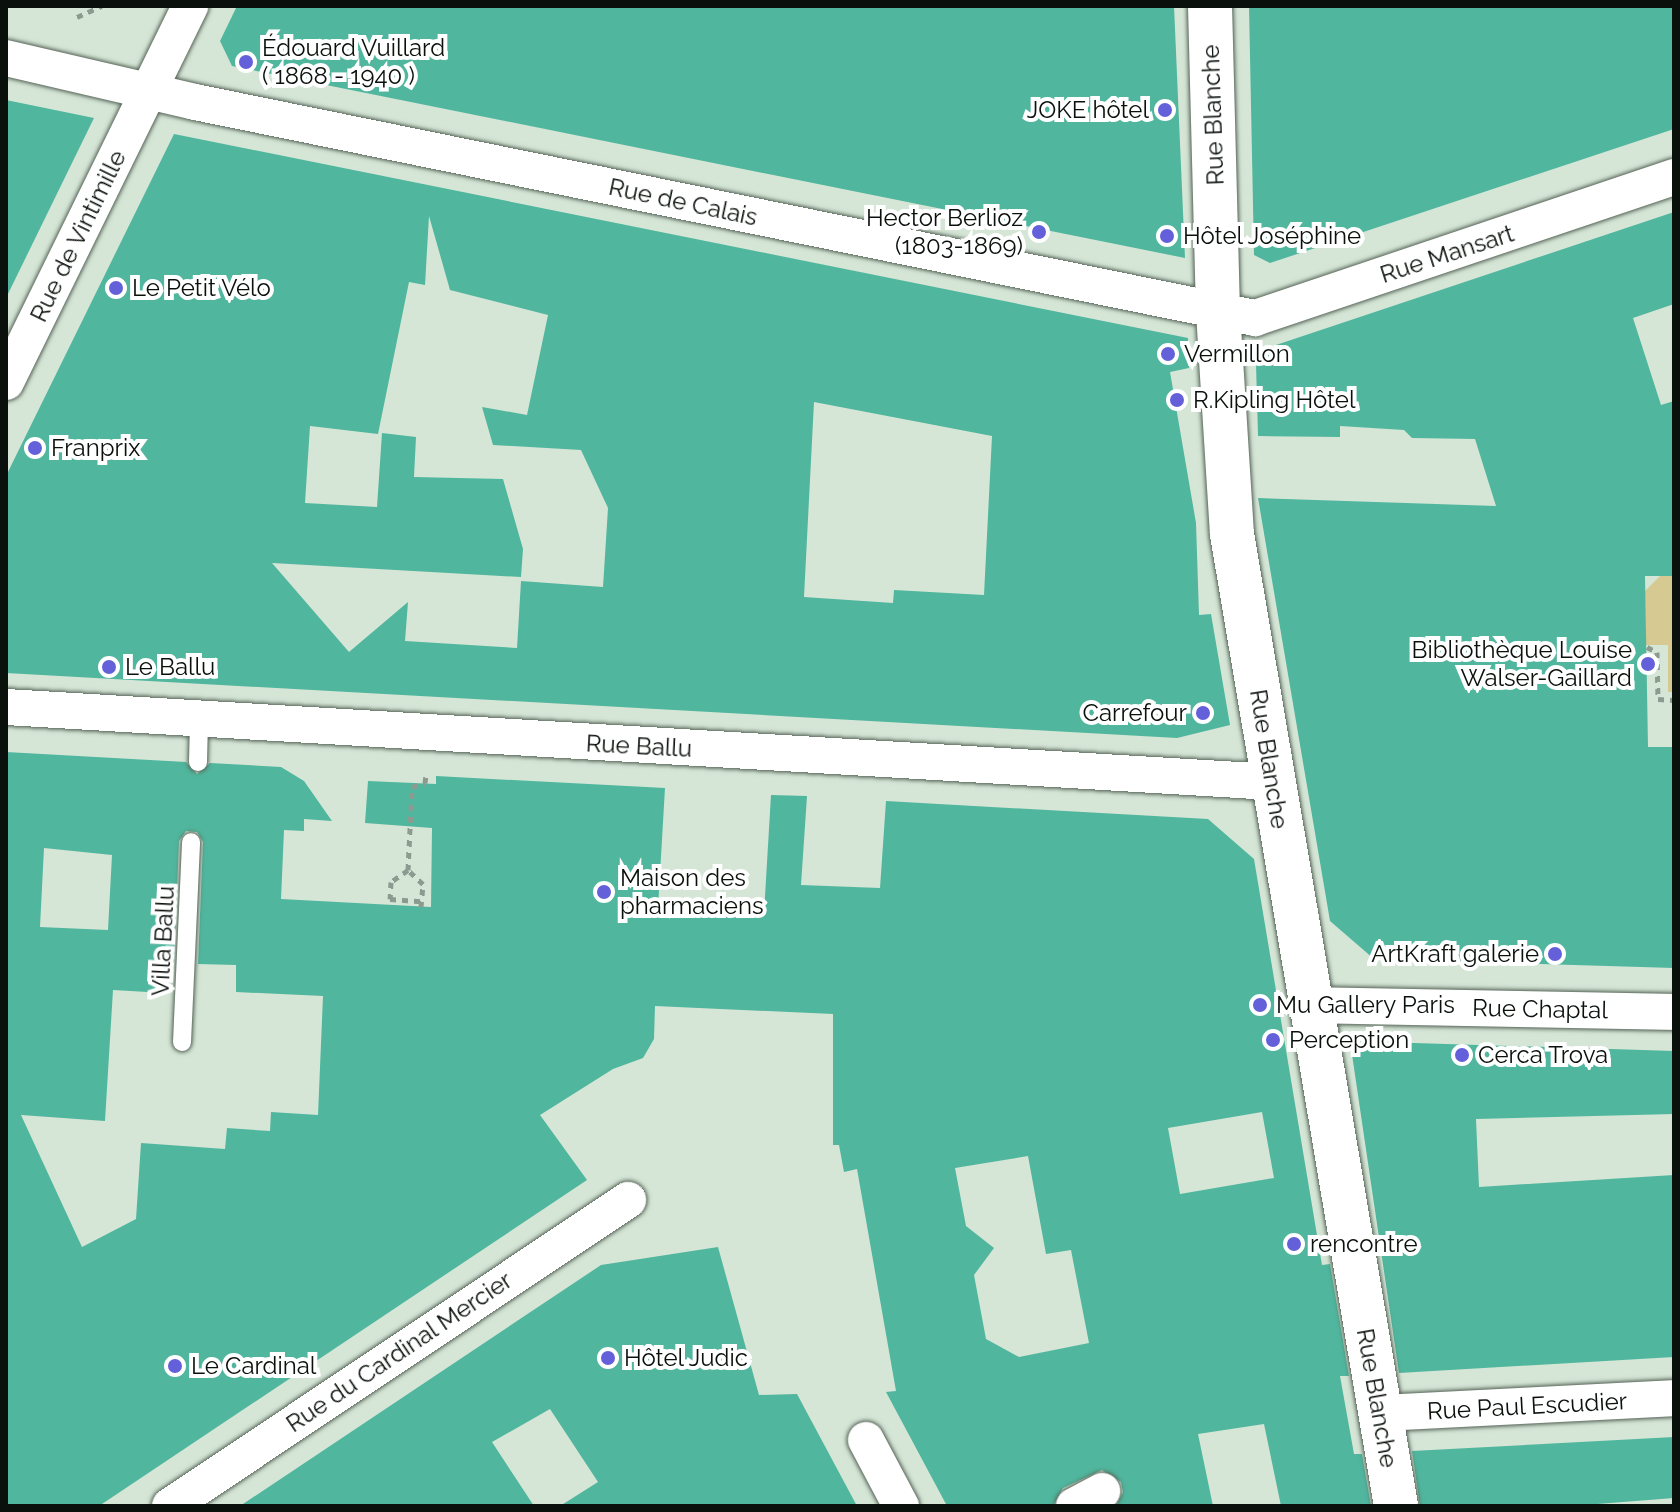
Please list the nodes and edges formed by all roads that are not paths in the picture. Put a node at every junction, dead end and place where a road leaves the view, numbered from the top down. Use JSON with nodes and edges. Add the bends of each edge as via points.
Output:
{"nodes":[{"id":1,"x":190,"y":6,"type":"edge"},
{"id":2,"x":1210,"y":6,"type":"edge"},
{"id":3,"x":6,"y":58,"type":"edge"},
{"id":4,"x":149,"y":90,"type":"junction"},
{"id":5,"x":1674,"y":177,"type":"edge"},
{"id":6,"x":1218,"y":312,"type":"junction"},
{"id":7,"x":6,"y":382,"type":"edge"},
{"id":8,"x":6,"y":707,"type":"edge"},
{"id":9,"x":199,"y":720,"type":"junction"},
{"id":10,"x":198,"y":762,"type":"dead end"},
{"id":11,"x":1272,"y":782,"type":"junction"},
{"id":12,"x":191,"y":842,"type":"dead end"},
{"id":13,"x":1310,"y":1005,"type":"junction"},
{"id":14,"x":1674,"y":1012,"type":"edge"},
{"id":15,"x":182,"y":1042,"type":"dead end"},
{"id":16,"x":628,"y":1200,"type":"dead end"},
{"id":17,"x":1674,"y":1398,"type":"edge"},
{"id":18,"x":1380,"y":1413,"type":"junction"},
{"id":19,"x":866,"y":1440,"type":"dead end"},
{"id":20,"x":170,"y":1506,"type":"edge"},
{"id":21,"x":901,"y":1506,"type":"edge"},
{"id":22,"x":1396,"y":1506,"type":"edge"}],
"edges":[{"from":1,"to":4,"type":"street","name":"Rue de Vintimille"},
{"from":2,"to":6,"type":"street","name":"Rue Blanche"},
{"from":3,"to":4,"type":"street","name":"Rue de Calais"},
{"from":4,"to":6,"type":"street","name":"Rue de Calais"},
{"from":4,"to":7,"type":"street","name":"Rue de Vintimille"},
{"from":5,"to":6,"type":"street","name":"Rue Mansart","via":[[1255,318]]},
{"from":6,"to":11,"type":"street","name":"Rue Blanche","via":[[1226,487]]},
{"from":8,"to":9,"type":"street","name":"Rue Ballu"},
{"from":9,"to":10,"type":"lane"},
{"from":9,"to":11,"type":"street","name":"Rue Ballu"},
{"from":11,"to":13,"type":"street","name":"Rue Blanche"},
{"from":12,"to":15,"type":"lane","name":"Villa Ballu"},
{"from":13,"to":14,"type":"street","name":"Rue Chaptal"},
{"from":13,"to":18,"type":"street","name":"Rue Blanche"},
{"from":16,"to":20,"type":"street","name":"Rue du Cardinal Mercier"},
{"from":17,"to":18,"type":"street","name":"Rue Paul Escudier"},
{"from":18,"to":22,"type":"street","name":"Rue Blanche"},
{"from":19,"to":21,"type":"street"}]}
